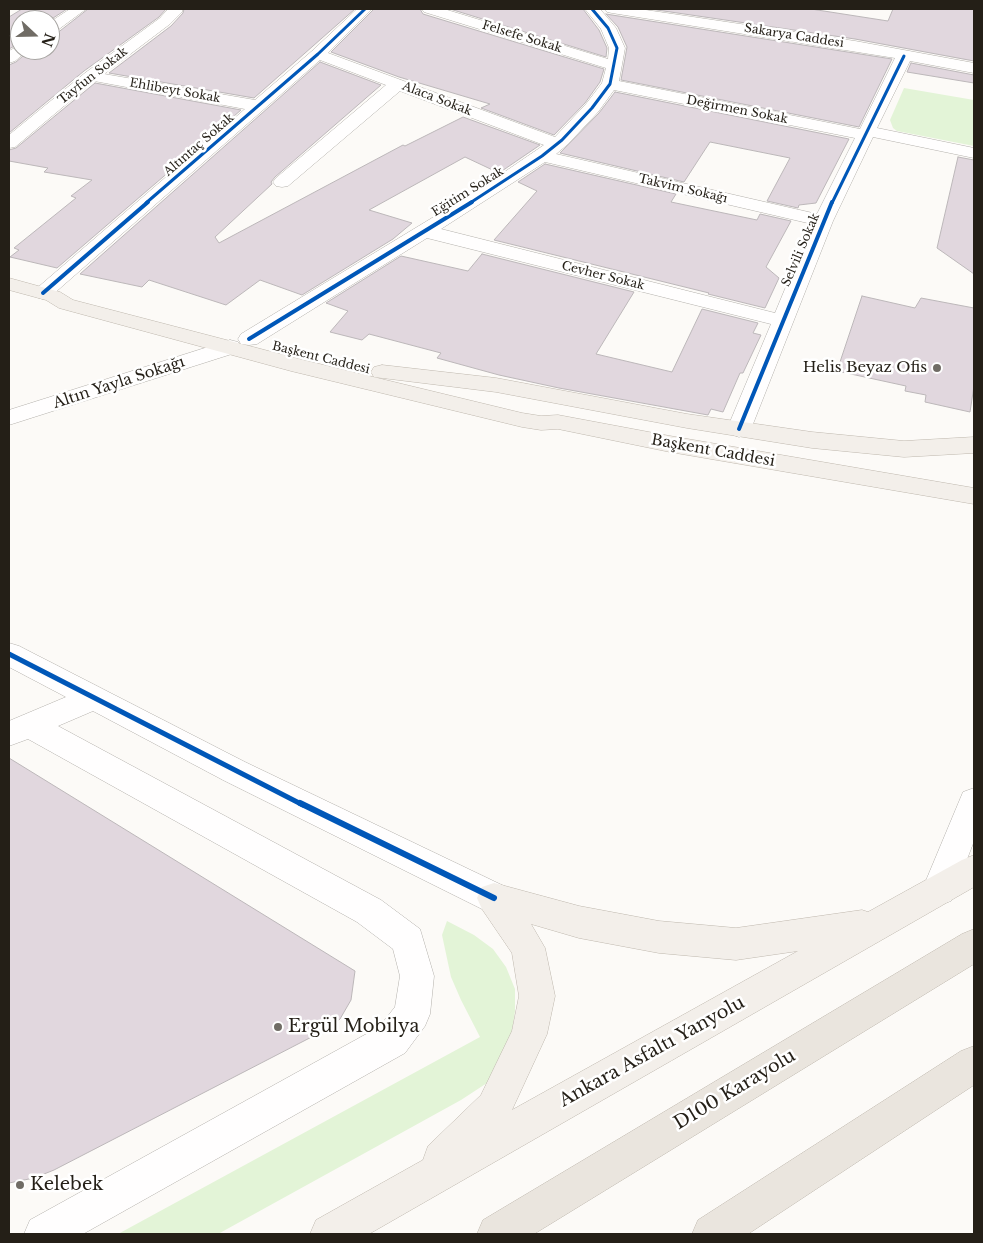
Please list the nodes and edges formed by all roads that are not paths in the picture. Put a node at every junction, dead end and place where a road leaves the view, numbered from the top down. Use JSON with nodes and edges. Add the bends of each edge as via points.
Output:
{"nodes":[{"id":1,"x":79,"y":9,"type":"edge"},
{"id":2,"x":175,"y":9,"type":"edge"},
{"id":3,"x":365,"y":9,"type":"edge"},
{"id":4,"x":429,"y":9,"type":"edge"},
{"id":5,"x":592,"y":9,"type":"edge"},
{"id":6,"x":612,"y":9,"type":"edge"},
{"id":7,"x":60,"y":22,"type":"edge"},
{"id":8,"x":318,"y":54,"type":"junction"},
{"id":9,"x":904,"y":56,"type":"junction"},
{"id":10,"x":615,"y":66,"type":"junction"},
{"id":11,"x":974,"y":68,"type":"edge"},
{"id":12,"x":91,"y":76,"type":"junction"},
{"id":13,"x":398,"y":84,"type":"junction"},
{"id":14,"x":610,"y":84,"type":"junction"},
{"id":15,"x":258,"y":106,"type":"junction"},
{"id":16,"x":866,"y":133,"type":"junction"},
{"id":17,"x":9,"y":143,"type":"edge"},
{"id":18,"x":557,"y":144,"type":"junction"},
{"id":19,"x":974,"y":153,"type":"edge"},
{"id":20,"x":542,"y":156,"type":"junction"},
{"id":21,"x":282,"y":182,"type":"dead end"},
{"id":22,"x":823,"y":221,"type":"junction"},
{"id":23,"x":424,"y":231,"type":"junction"},
{"id":24,"x":9,"y":284,"type":"edge"},
{"id":25,"x":48,"y":295,"type":"junction"},
{"id":26,"x":783,"y":321,"type":"junction"},
{"id":27,"x":240,"y":343,"type":"junction"},
{"id":28,"x":369,"y":370,"type":"junction"},
{"id":29,"x":9,"y":418,"type":"edge"},
{"id":30,"x":558,"y":422,"type":"junction"},
{"id":31,"x":739,"y":429,"type":"junction"},
{"id":32,"x":974,"y":444,"type":"edge"},
{"id":33,"x":974,"y":496,"type":"edge"},
{"id":34,"x":9,"y":654,"type":"edge"},
{"id":35,"x":95,"y":698,"type":"junction"},
{"id":36,"x":19,"y":730,"type":"edge"},
{"id":37,"x":974,"y":802,"type":"edge"},
{"id":38,"x":974,"y":870,"type":"edge"},
{"id":39,"x":939,"y":890,"type":"junction"},
{"id":40,"x":494,"y":898,"type":"junction"},
{"id":41,"x":878,"y":924,"type":"junction"},
{"id":42,"x":974,"y":945,"type":"edge"},
{"id":43,"x":974,"y":1064,"type":"edge"},
{"id":44,"x":419,"y":1184,"type":"junction"},
{"id":45,"x":44,"y":1234,"type":"edge"},
{"id":46,"x":330,"y":1234,"type":"edge"},
{"id":47,"x":497,"y":1234,"type":"edge"},
{"id":48,"x":712,"y":1234,"type":"edge"}],
"edges":[{"from":1,"to":7,"type":"street"},
{"from":2,"to":12,"type":"street","name":"Tayfun Sokak","via":[[165,21]]},
{"from":3,"to":8,"type":"street","name":"Altıntaç Sokak"},
{"from":4,"to":10,"type":"street","name":"Felsefe Sokak"},
{"from":5,"to":10,"type":"street","name":"Eğitim Sokak","via":[[608,28],[617,48]]},
{"from":6,"to":9,"type":"street","name":"Sakarya Caddesi"},
{"from":8,"to":13,"type":"street","name":"Alaca Sokak"},
{"from":8,"to":15,"type":"street","name":"Altıntaç Sokak"},
{"from":9,"to":11,"type":"street","name":"Sakarya Caddesi"},
{"from":9,"to":16,"type":"street","name":"Selvili Sokak"},
{"from":10,"to":14,"type":"street","name":"Eğitim Sokak"},
{"from":12,"to":15,"type":"street","name":"Ehlibeyt Sokak"},
{"from":12,"to":17,"type":"street","name":"Tayfun Sokak"},
{"from":13,"to":18,"type":"street","name":"Alaca Sokak"},
{"from":13,"to":21,"type":"street"},
{"from":14,"to":16,"type":"street","name":"Değirmen Sokak"},
{"from":14,"to":18,"type":"street","name":"Eğitim Sokak"},
{"from":15,"to":25,"type":"street","name":"Altıntaç Sokak"},
{"from":16,"to":19,"type":"street","name":"Değirmen Sokak"},
{"from":16,"to":22,"type":"street","name":"Selvili Sokak"},
{"from":18,"to":20,"type":"street","name":"Eğitim Sokak"},
{"from":20,"to":22,"type":"street","name":"Takvim Sokağı"},
{"from":20,"to":23,"type":"street","name":"Eğitim Sokak"},
{"from":22,"to":26,"type":"street","name":"Selvili Sokak"},
{"from":23,"to":26,"type":"street","name":"Cevher Sokak"},
{"from":23,"to":27,"type":"street","name":"Eğitim Sokak"},
{"from":24,"to":25,"type":"main road","name":"Başkent Caddesi"},
{"from":25,"to":27,"type":"main road","name":"Başkent Caddesi","via":[[66,304]]},
{"from":26,"to":31,"type":"street","name":"Selvili Sokak"},
{"from":27,"to":28,"type":"main road","name":"Başkent Caddesi"},
{"from":27,"to":29,"type":"street","name":"Altın Yayla Sokağı"},
{"from":27,"to":30,"type":"main road","name":"Başkent Caddesi","via":[[363,383],[522,420]]},
{"from":28,"to":30,"type":"main road","name":"Başkent Caddesi","via":[[530,408]]},
{"from":28,"to":31,"type":"main road","via":[[496,385]]},
{"from":30,"to":33,"type":"main road","name":"Başkent Caddesi"},
{"from":31,"to":32,"type":"main road","via":[[904,449]]},
{"from":34,"to":35,"type":"street"},
{"from":35,"to":36,"type":"street"},
{"from":35,"to":40,"type":"street","via":[[234,771]]},
{"from":36,"to":45,"type":"street","via":[[369,911],[408,940],[417,976],[412,1014],[392,1040]]},
{"from":37,"to":39,"type":"street"},
{"from":38,"to":39,"type":"main road","name":"Ankara Asfaltı Yanyolu"},
{"from":39,"to":41,"type":"main road","name":"Ankara Asfaltı Yanyolu"},
{"from":40,"to":41,"type":"main road","via":[[579,922],[659,937],[736,944]]},
{"from":40,"to":44,"type":"main road","via":[[528,948],[537,996],[529,1034],[494,1108]]},
{"from":41,"to":44,"type":"main road","name":"Ankara Asfaltı Yanyolu"},
{"from":42,"to":47,"type":"highway","name":"D100 Karayolu"},
{"from":43,"to":48,"type":"highway"},
{"from":44,"to":46,"type":"main road","name":"Ankara Asfaltı Yanyolu"}]}
